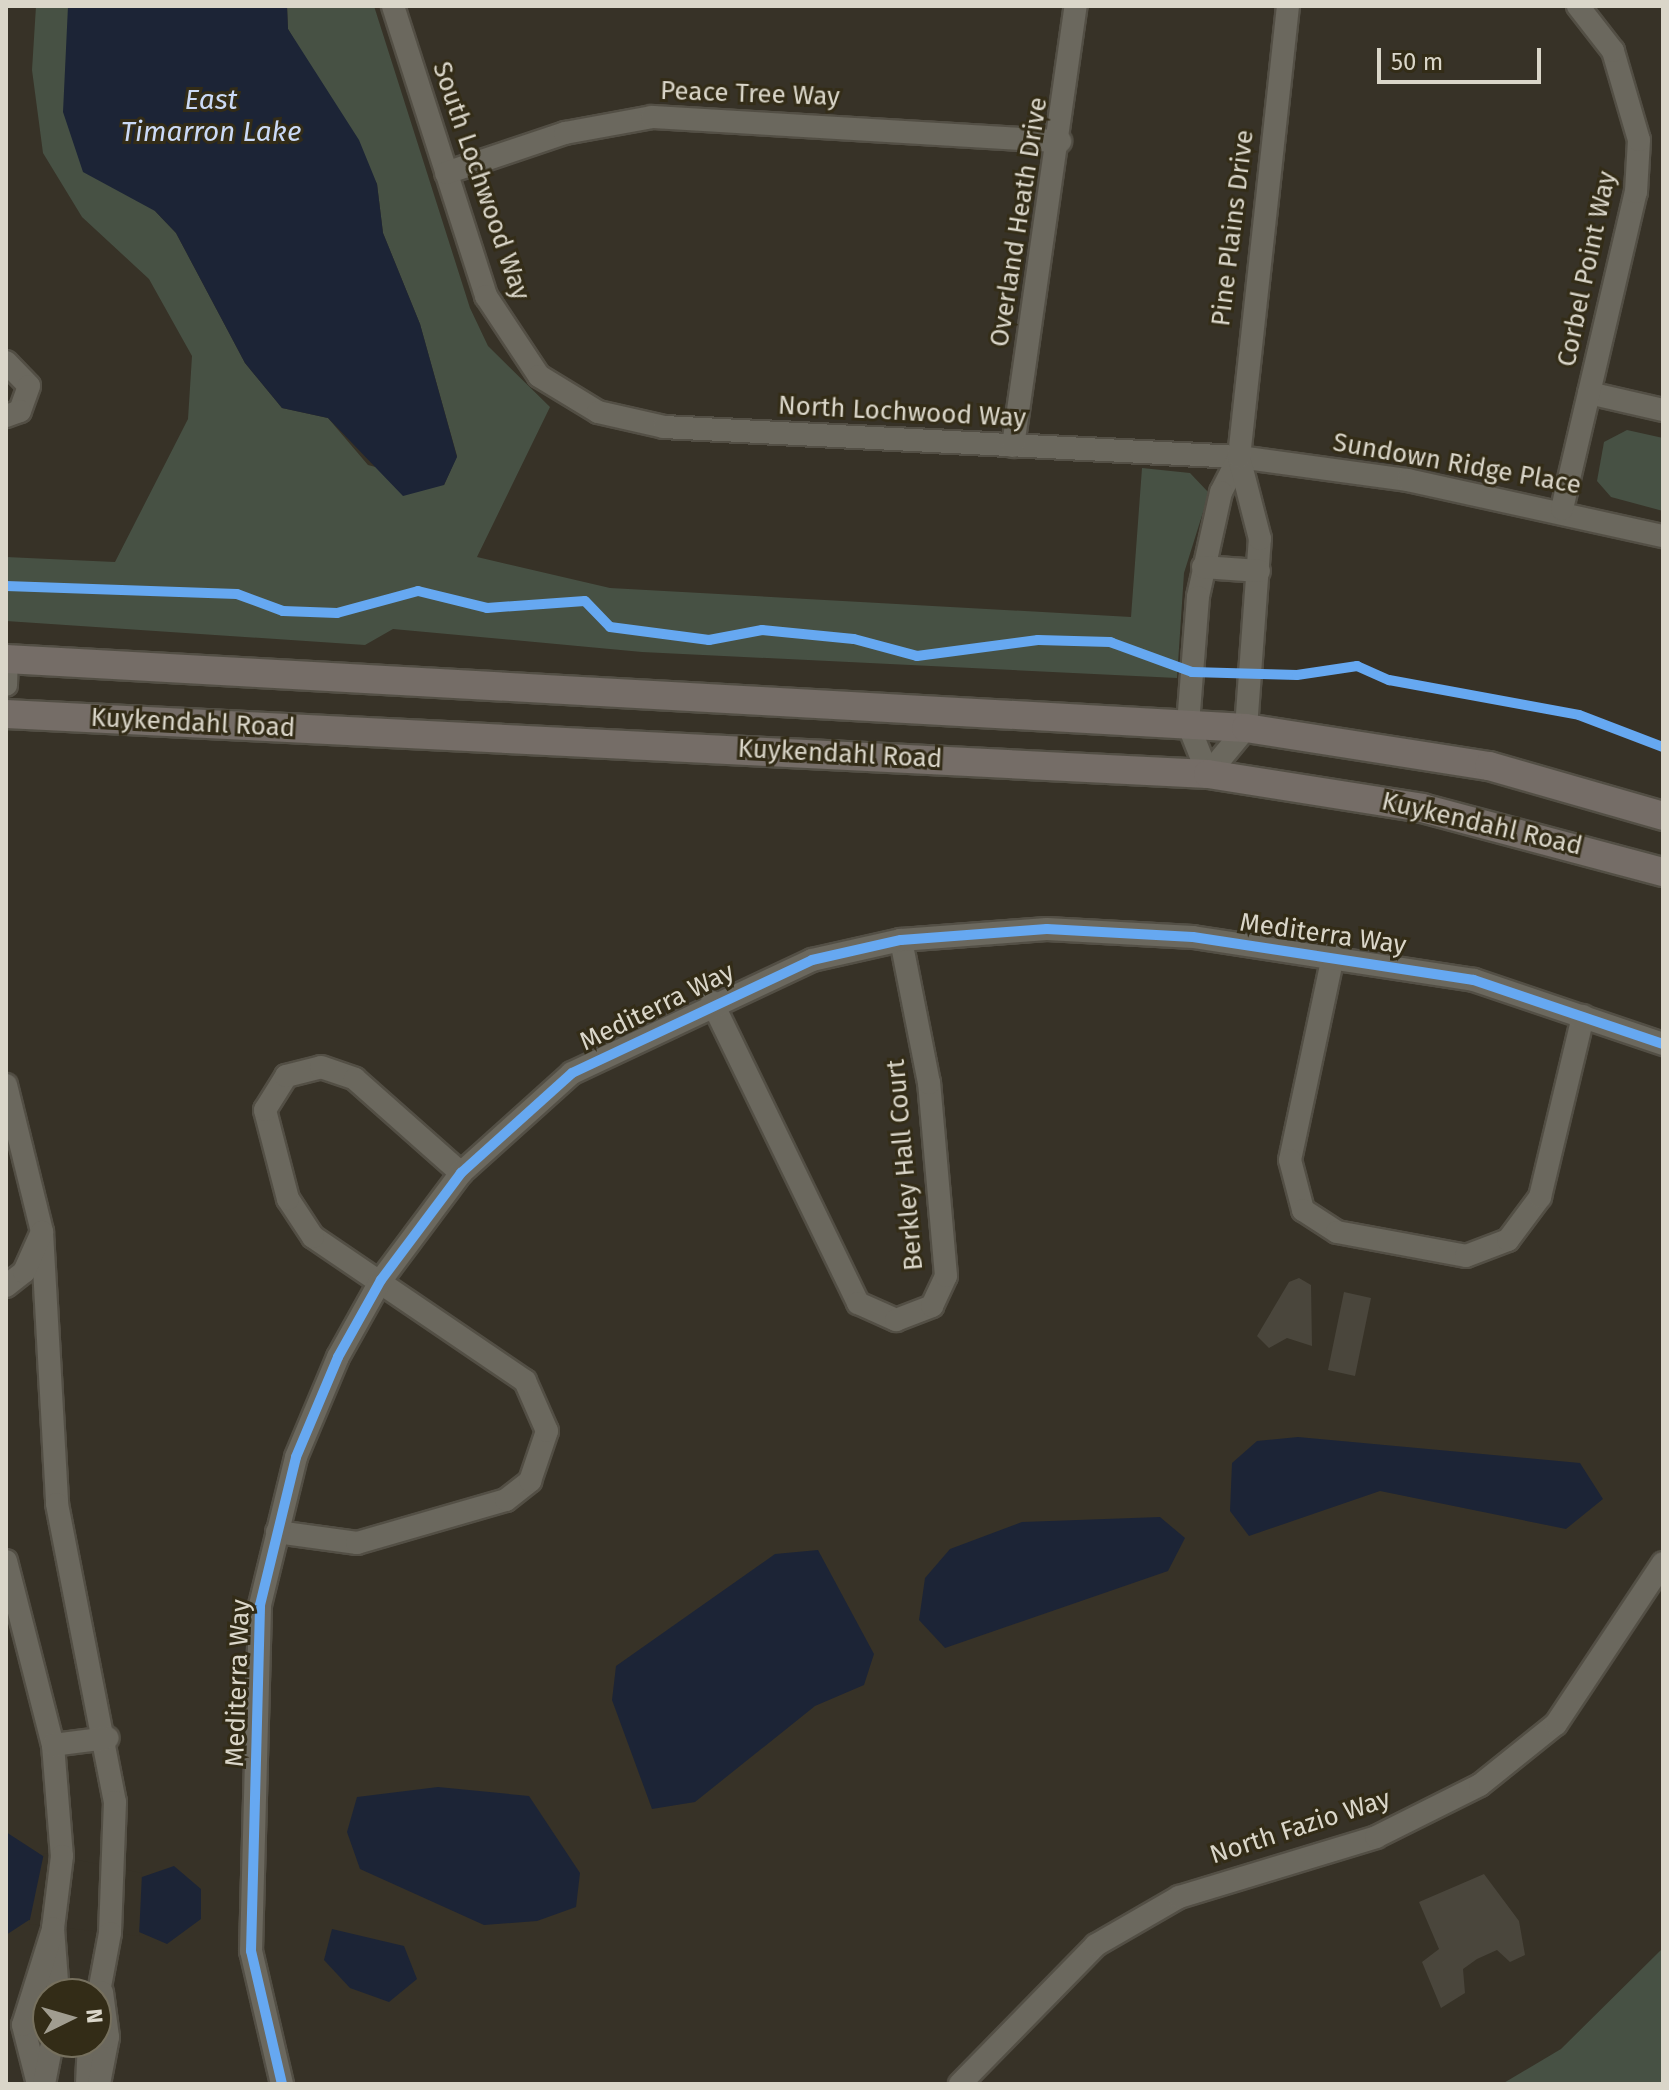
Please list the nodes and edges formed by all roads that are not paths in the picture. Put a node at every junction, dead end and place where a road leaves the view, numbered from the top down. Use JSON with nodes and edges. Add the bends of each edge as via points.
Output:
{"nodes":[{"id":1,"x":393,"y":6,"type":"edge"},
{"id":2,"x":1076,"y":6,"type":"edge"},
{"id":3,"x":1288,"y":6,"type":"edge"},
{"id":4,"x":1578,"y":6,"type":"edge"},
{"id":5,"x":1060,"y":141,"type":"junction"},
{"id":6,"x":446,"y":173,"type":"junction"},
{"id":7,"x":6,"y":362,"type":"edge"},
{"id":8,"x":1589,"y":393,"type":"junction"},
{"id":9,"x":567,"y":397,"type":"joint"},
{"id":10,"x":1663,"y":410,"type":"edge"},
{"id":11,"x":6,"y":416,"type":"edge"},
{"id":12,"x":1013,"y":446,"type":"junction"},
{"id":13,"x":1239,"y":457,"type":"junction"},
{"id":14,"x":1562,"y":509,"type":"junction"},
{"id":15,"x":1663,"y":536,"type":"edge"},
{"id":16,"x":1203,"y":567,"type":"junction"},
{"id":17,"x":1259,"y":571,"type":"junction"},
{"id":18,"x":6,"y":667,"type":"edge"},
{"id":19,"x":6,"y":714,"type":"edge"},
{"id":20,"x":1188,"y":724,"type":"junction"},
{"id":21,"x":1246,"y":728,"type":"junction"},
{"id":22,"x":1208,"y":774,"type":"junction"},
{"id":23,"x":1663,"y":816,"type":"edge"},
{"id":24,"x":1663,"y":872,"type":"edge"},
{"id":25,"x":901,"y":940,"type":"junction"},
{"id":26,"x":1333,"y":956,"type":"junction"},
{"id":27,"x":712,"y":1002,"type":"junction"},
{"id":28,"x":1583,"y":1016,"type":"junction"},
{"id":29,"x":1663,"y":1044,"type":"edge"},
{"id":30,"x":6,"y":1085,"type":"edge"},
{"id":31,"x":461,"y":1173,"type":"junction"},
{"id":32,"x":42,"y":1232,"type":"junction"},
{"id":33,"x":381,"y":1280,"type":"junction"},
{"id":34,"x":6,"y":1286,"type":"edge"},
{"id":35,"x":277,"y":1532,"type":"junction"},
{"id":36,"x":6,"y":1561,"type":"edge"},
{"id":37,"x":1663,"y":1563,"type":"edge"},
{"id":38,"x":108,"y":1738,"type":"junction"},
{"id":39,"x":53,"y":1745,"type":"junction"},
{"id":40,"x":53,"y":1928,"type":"junction"},
{"id":41,"x":57,"y":1978,"type":"edge"},
{"id":42,"x":103,"y":1978,"type":"edge"},
{"id":43,"x":48,"y":2058,"type":"edge"},
{"id":44,"x":88,"y":2058,"type":"edge"},
{"id":45,"x":104,"y":2058,"type":"edge"},
{"id":46,"x":41,"y":2084,"type":"edge"},
{"id":47,"x":87,"y":2084,"type":"edge"},
{"id":48,"x":99,"y":2084,"type":"edge"},
{"id":49,"x":282,"y":2084,"type":"edge"},
{"id":50,"x":960,"y":2084,"type":"edge"}],
"edges":[{"from":1,"to":6,"type":"street","name":"South Lochwood Way"},
{"from":2,"to":5,"type":"street","name":"Overland Heath Drive"},
{"from":3,"to":13,"type":"street","name":"Pine Plains Drive"},
{"from":4,"to":8,"type":"street","name":"Corbel Point Way","via":[[1613,51],[1639,140],[1636,192]]},
{"from":5,"to":6,"type":"street","name":"Peace Tree Way","via":[[652,117],[565,133]]},
{"from":5,"to":12,"type":"street","name":"Overland Heath Drive"},
{"from":6,"to":9,"type":"street","name":"South Lochwood Way","via":[[486,296],[508,338]]},
{"from":7,"to":11,"type":"street","via":[[29,386],[20,411]]},
{"from":8,"to":10,"type":"street"},
{"from":8,"to":14,"type":"street","name":"Corbel Point Way"},
{"from":9,"to":12,"type":"street","name":"North Lochwood Way","via":[[664,427]]},
{"from":12,"to":13,"type":"street","name":"North Lochwood Way"},
{"from":13,"to":14,"type":"street","name":"Sundown Ridge Place"},
{"from":13,"to":16,"type":"street","name":"Pine Plains Drive","via":[[1221,492]]},
{"from":13,"to":17,"type":"street","name":"Pine Plains Drive","via":[[1253,495]]},
{"from":14,"to":15,"type":"street","name":"Sundown Ridge Place"},
{"from":16,"to":17,"type":"street"},
{"from":16,"to":20,"type":"street","name":"Pine Plains Drive"},
{"from":17,"to":21,"type":"street","name":"Pine Plains Drive"},
{"from":18,"to":20,"type":"main road","name":"Kuykendahl Road"},
{"from":19,"to":22,"type":"main road","name":"Kuykendahl Road"},
{"from":20,"to":21,"type":"main road","name":"Kuykendahl Road"},
{"from":20,"to":22,"type":"street","name":"Pine Plains Drive"},
{"from":21,"to":22,"type":"street"},
{"from":21,"to":23,"type":"main road","name":"Kuykendahl Road","via":[[1489,766]]},
{"from":22,"to":24,"type":"main road","name":"Kuykendahl Road","via":[[1422,808]]},
{"from":25,"to":26,"type":"street","name":"Mediterra Way","via":[[1047,929]]},
{"from":25,"to":27,"type":"street","name":"Mediterra Way","via":[[812,960]]},
{"from":25,"to":27,"type":"street","name":"Berkley Hall Court","via":[[929,1083],[946,1276],[932,1306],[896,1320],[858,1303]]},
{"from":26,"to":28,"type":"street","name":"Mediterra Way","via":[[1474,980]]},
{"from":26,"to":28,"type":"street","via":[[1290,1160],[1303,1210],[1337,1232],[1466,1256],[1508,1240],[1540,1197]]},
{"from":27,"to":31,"type":"street","name":"Mediterra Way","via":[[572,1073]]},
{"from":28,"to":29,"type":"street","name":"Mediterra Way"},
{"from":30,"to":32,"type":"street"},
{"from":31,"to":33,"type":"street","name":"Mediterra Way"},
{"from":31,"to":33,"type":"street","via":[[355,1079],[321,1067],[286,1076],[265,1110],[288,1199],[313,1237]]},
{"from":32,"to":34,"type":"street","via":[[24,1272]]},
{"from":32,"to":38,"type":"street","via":[[57,1504]]},
{"from":33,"to":35,"type":"street","name":"Mediterra Way","via":[[314,1407]]},
{"from":33,"to":35,"type":"street","via":[[525,1381],[547,1431],[543,1457],[530,1481],[506,1500],[392,1536],[334,1545]]},
{"from":35,"to":49,"type":"street","name":"Mediterra Way","via":[[260,1605],[251,1951]]},
{"from":36,"to":39,"type":"street"},
{"from":37,"to":50,"type":"street","name":"North Fazio Way","via":[[1556,1724],[1480,1785],[1376,1837],[1179,1897],[1096,1945]]},
{"from":38,"to":39,"type":"street"},
{"from":38,"to":42,"type":"street","via":[[116,1866]]},
{"from":39,"to":40,"type":"street","via":[[62,1856]]},
{"from":40,"to":41,"type":"street"},
{"from":40,"to":46,"type":"street","via":[[23,2025]]},
{"from":43,"to":46,"type":"street"},
{"from":44,"to":47,"type":"street"},
{"from":45,"to":48,"type":"street"}]}
